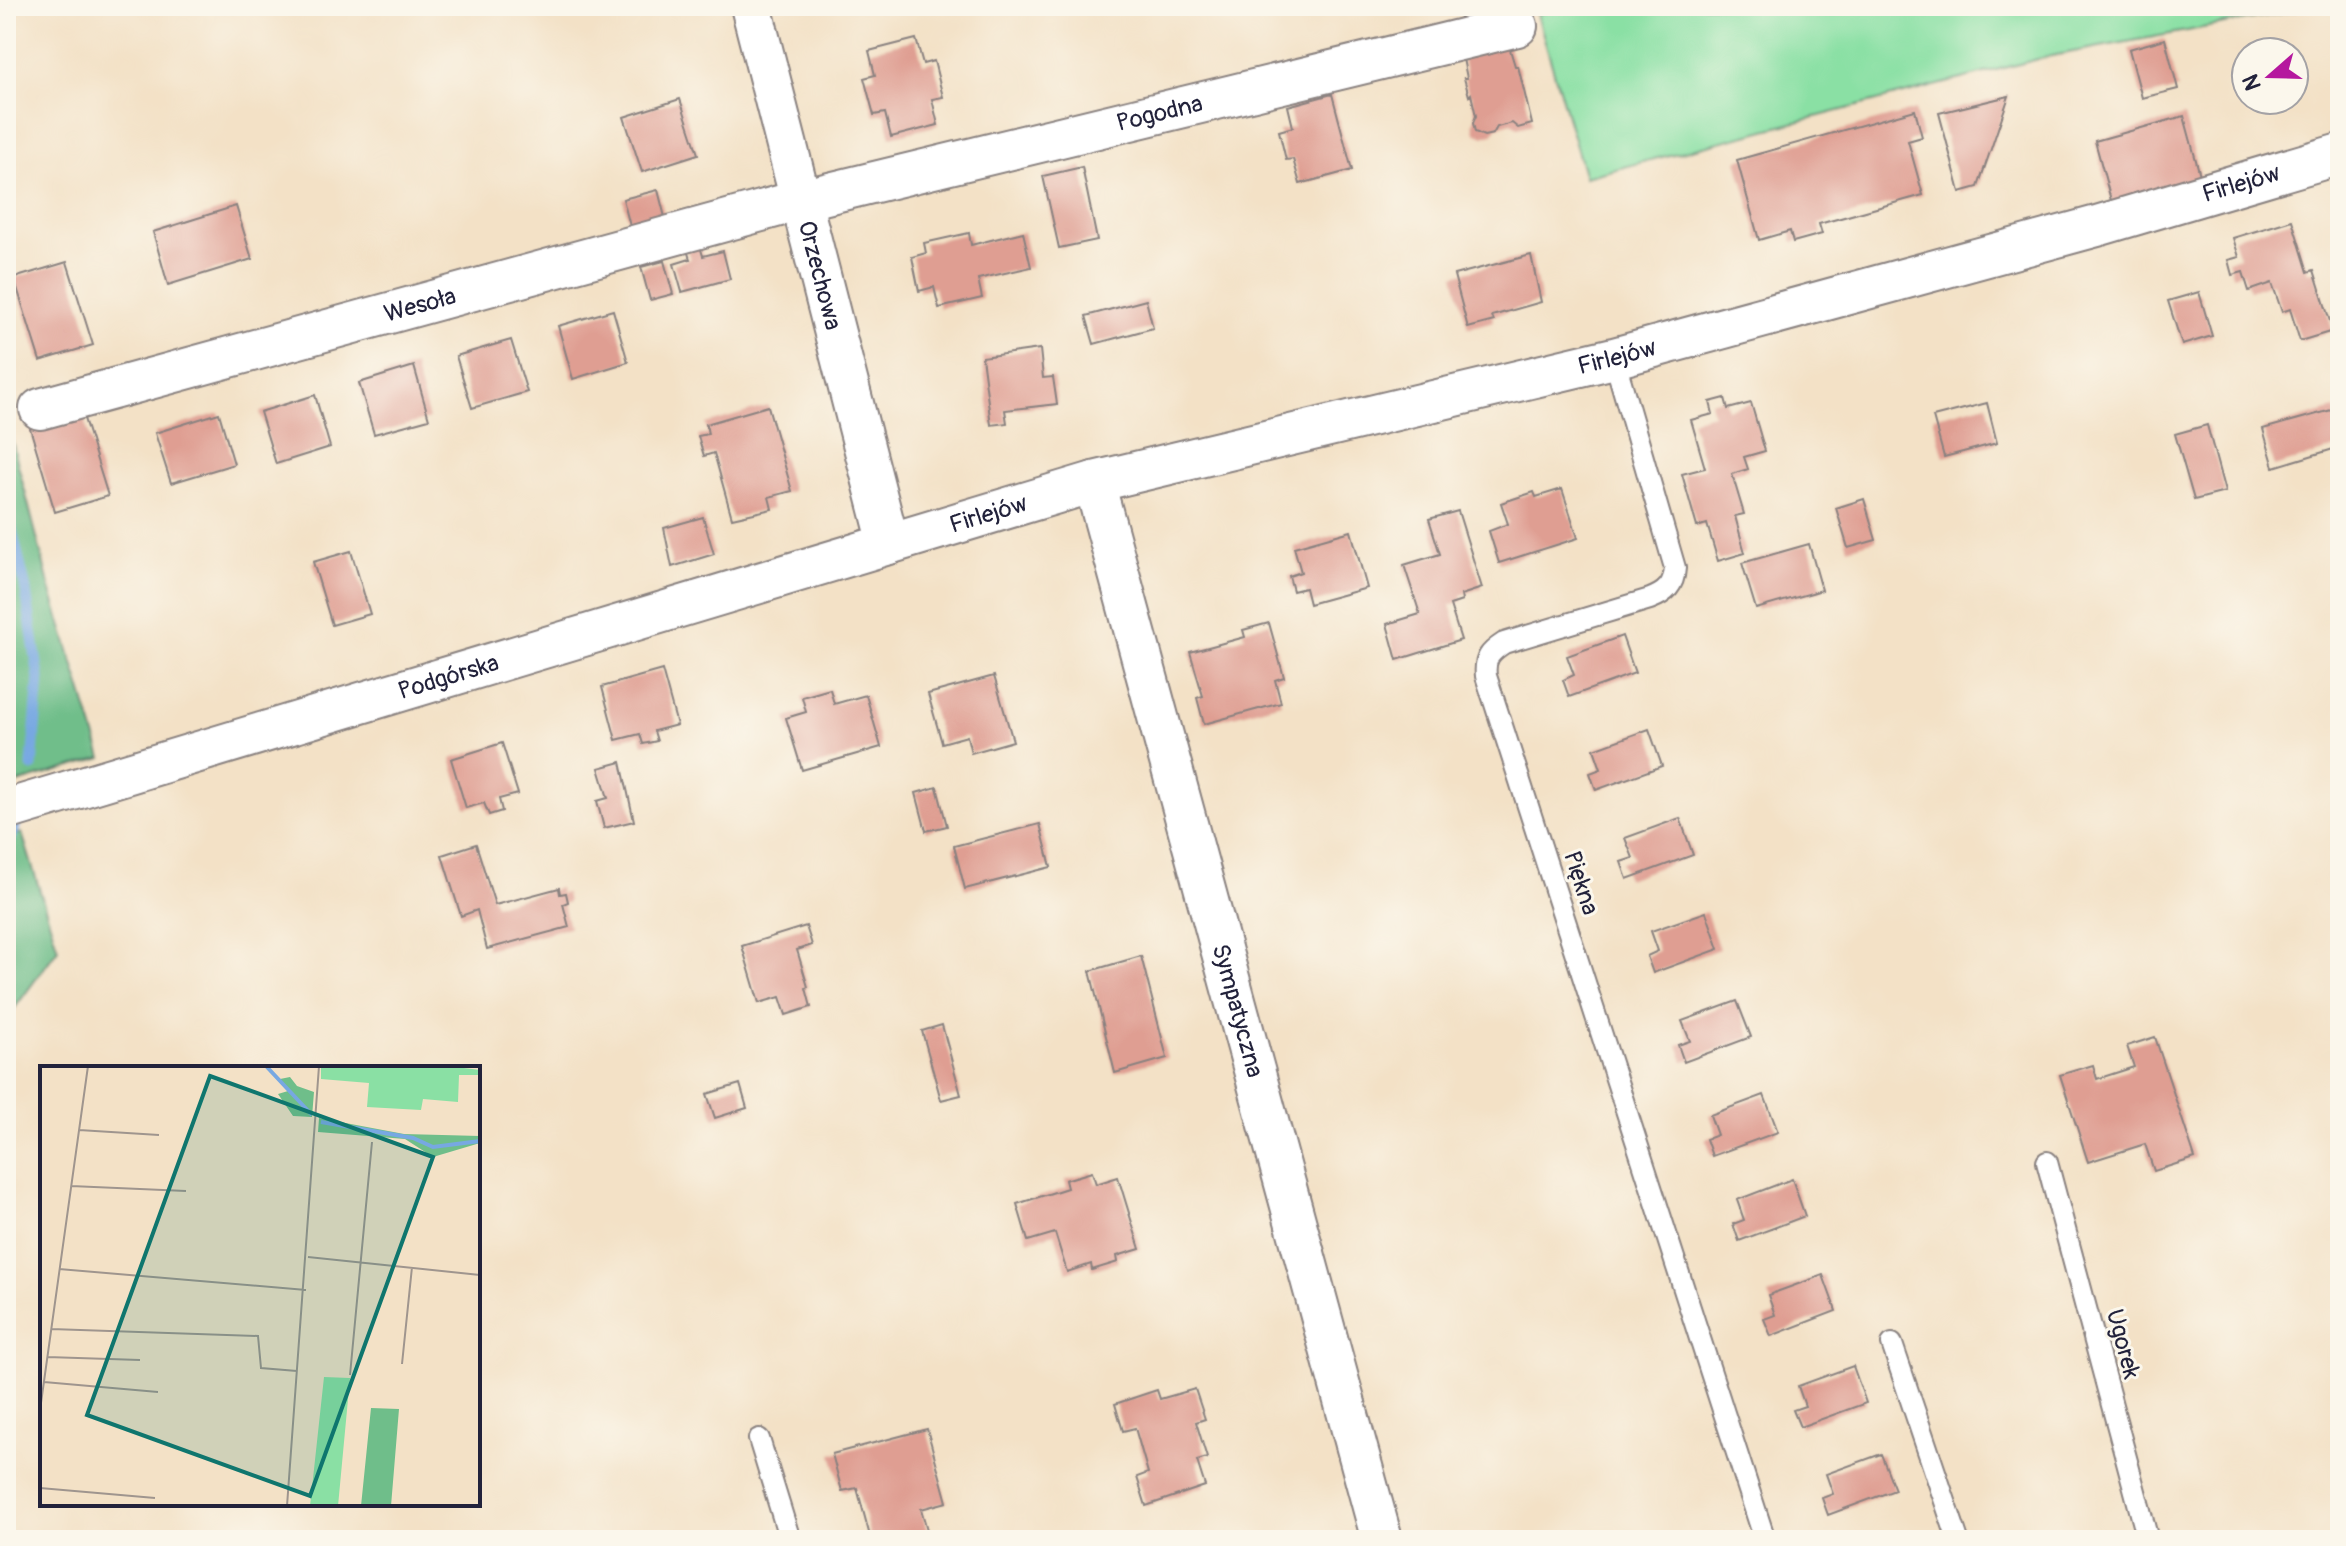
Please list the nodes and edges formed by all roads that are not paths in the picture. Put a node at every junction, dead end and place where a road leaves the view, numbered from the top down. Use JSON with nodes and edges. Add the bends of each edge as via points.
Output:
{"nodes":[{"id":1,"x":751,"y":6,"type":"edge"},
{"id":2,"x":1517,"y":26,"type":"dead end"},
{"id":3,"x":2340,"y":154,"type":"edge"},
{"id":4,"x":801,"y":200,"type":"junction"},
{"id":5,"x":1614,"y":358,"type":"junction"},
{"id":6,"x":40,"y":409,"type":"dead end"},
{"id":7,"x":1094,"y":482,"type":"junction"},
{"id":8,"x":889,"y":544,"type":"junction"},
{"id":9,"x":6,"y":810,"type":"edge"},
{"id":10,"x":2047,"y":1162,"type":"dead end"},
{"id":11,"x":1892,"y":1344,"type":"dead end"},
{"id":12,"x":759,"y":1439,"type":"dead end"},
{"id":13,"x":790,"y":1540,"type":"edge"},
{"id":14,"x":1382,"y":1540,"type":"edge"},
{"id":15,"x":1765,"y":1540,"type":"edge"},
{"id":16,"x":1958,"y":1540,"type":"edge"},
{"id":17,"x":2148,"y":1540,"type":"edge"}],
"edges":[{"from":1,"to":4,"type":"street","name":"Orzechowa"},
{"from":2,"to":4,"type":"street","name":"Pogodna"},
{"from":3,"to":5,"type":"street","name":"Firlejów"},
{"from":4,"to":6,"type":"street","name":"Wesoła"},
{"from":4,"to":8,"type":"street","name":"Orzechowa"},
{"from":5,"to":7,"type":"street","name":"Firlejów"},
{"from":5,"to":15,"type":"lane","name":"Piękna","via":[[1675,568],[1674,580],[1664,594],[1504,643],[1485,663],[1486,676]]},
{"from":7,"to":8,"type":"street","name":"Firlejów"},
{"from":7,"to":14,"type":"street","name":"Sympatyczna"},
{"from":8,"to":9,"type":"street","name":"Podgórska"},
{"from":10,"to":17,"type":"lane","name":"Ugorek"},
{"from":11,"to":16,"type":"lane"},
{"from":12,"to":13,"type":"lane"}]}
